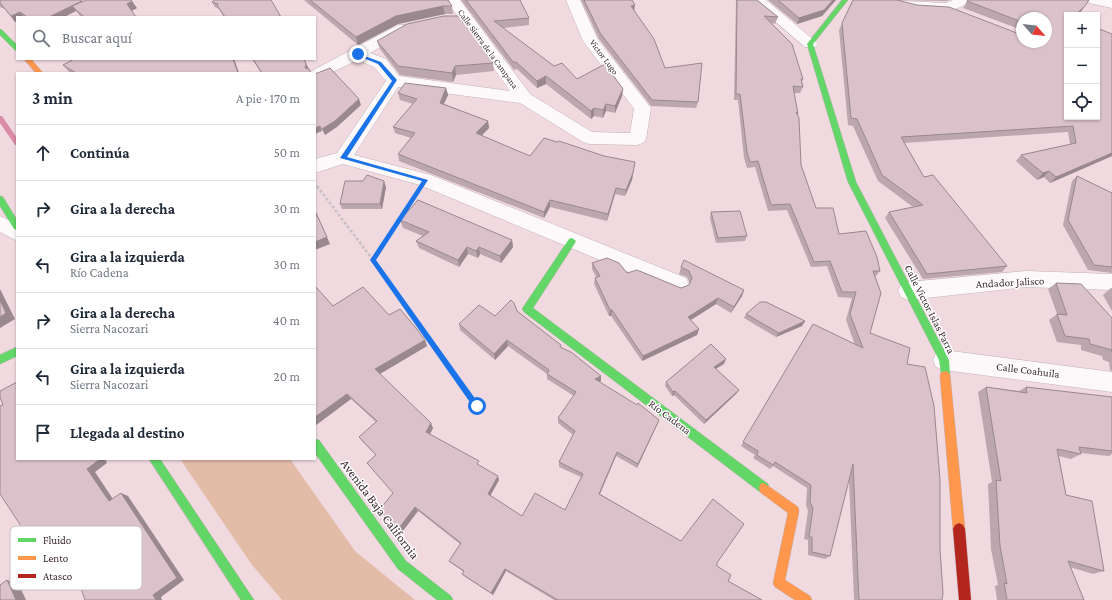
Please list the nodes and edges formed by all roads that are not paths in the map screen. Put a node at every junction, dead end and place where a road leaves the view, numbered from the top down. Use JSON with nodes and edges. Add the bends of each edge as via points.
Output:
{"nodes":[{"id":1,"x":453,"y":0,"type":"edge"},
{"id":2,"x":573,"y":0,"type":"edge"},
{"id":3,"x":757,"y":0,"type":"edge"},
{"id":4,"x":845,"y":0,"type":"edge"},
{"id":5,"x":891,"y":0,"type":"edge"},
{"id":6,"x":1094,"y":0,"type":"edge"},
{"id":7,"x":1112,"y":4,"type":"edge"},
{"id":8,"x":964,"y":7,"type":"edge"},
{"id":9,"x":415,"y":25,"type":"edge"},
{"id":10,"x":0,"y":31,"type":"edge"},
{"id":11,"x":810,"y":44,"type":"junction"},
{"id":12,"x":16,"y":47,"type":"edge"},
{"id":13,"x":358,"y":54,"type":"junction"},
{"id":14,"x":28,"y":60,"type":"edge"},
{"id":15,"x":39,"y":72,"type":"edge"},
{"id":16,"x":316,"y":74,"type":"edge"},
{"id":17,"x":394,"y":80,"type":"junction"},
{"id":18,"x":524,"y":98,"type":"junction"},
{"id":19,"x":343,"y":158,"type":"junction"},
{"id":20,"x":316,"y":166,"type":"edge"},
{"id":21,"x":0,"y":199,"type":"edge"},
{"id":22,"x":0,"y":223,"type":"edge"},
{"id":23,"x":16,"y":225,"type":"edge"},
{"id":24,"x":16,"y":232,"type":"edge"},
{"id":25,"x":572,"y":241,"type":"junction"},
{"id":26,"x":1112,"y":282,"type":"edge"},
{"id":27,"x":679,"y":284,"type":"dead end"},
{"id":28,"x":908,"y":291,"type":"junction"},
{"id":29,"x":16,"y":352,"type":"edge"},
{"id":30,"x":0,"y":360,"type":"edge"},
{"id":31,"x":944,"y":360,"type":"junction"},
{"id":32,"x":1112,"y":382,"type":"edge"},
{"id":33,"x":316,"y":445,"type":"edge"},
{"id":34,"x":155,"y":460,"type":"edge"},
{"id":35,"x":248,"y":600,"type":"edge"},
{"id":36,"x":447,"y":600,"type":"edge"},
{"id":37,"x":806,"y":600,"type":"edge"},
{"id":38,"x":965,"y":600,"type":"edge"}],
"edges":[{"from":1,"to":18,"type":"street","name":"Calle Sierra de la Campana","via":[[458,19]]},
{"from":2,"to":18,"type":"street","name":"Victor Lugo","via":[[591,41],[643,108],[636,138],[589,138]]},
{"from":3,"to":11,"type":"street"},
{"from":4,"to":11,"type":"street"},
{"from":5,"to":8,"type":"street","via":[[914,6]]},
{"from":6,"to":7,"type":"street"},
{"from":9,"to":13,"type":"street","via":[[403,28]]},
{"from":10,"to":12,"type":"street"},
{"from":11,"to":28,"type":"street","name":"Calle Victor Islas Parra","via":[[852,182]]},
{"from":13,"to":16,"type":"street"},
{"from":13,"to":17,"type":"street","via":[[380,63]]},
{"from":14,"to":15,"type":"street"},
{"from":17,"to":18,"type":"street"},
{"from":17,"to":19,"type":"street"},
{"from":19,"to":20,"type":"street"},
{"from":19,"to":25,"type":"street","via":[[425,180]]},
{"from":21,"to":23,"type":"street"},
{"from":22,"to":24,"type":"street"},
{"from":25,"to":27,"type":"street"},
{"from":25,"to":37,"type":"street","name":"Río Cadena","via":[[527,309],[794,511],[779,583]]},
{"from":26,"to":28,"type":"street","name":"Andador Jalisco","via":[[1026,279]]},
{"from":28,"to":31,"type":"street","name":"Calle Victor Islas Parra"},
{"from":29,"to":30,"type":"street"},
{"from":31,"to":32,"type":"street","name":"Calle Coahuila"},
{"from":31,"to":38,"type":"street","name":"Calle Victor Islas Parra"},
{"from":33,"to":36,"type":"street","name":"Avenida Baja California","via":[[402,565]]},
{"from":34,"to":35,"type":"street"}]}
